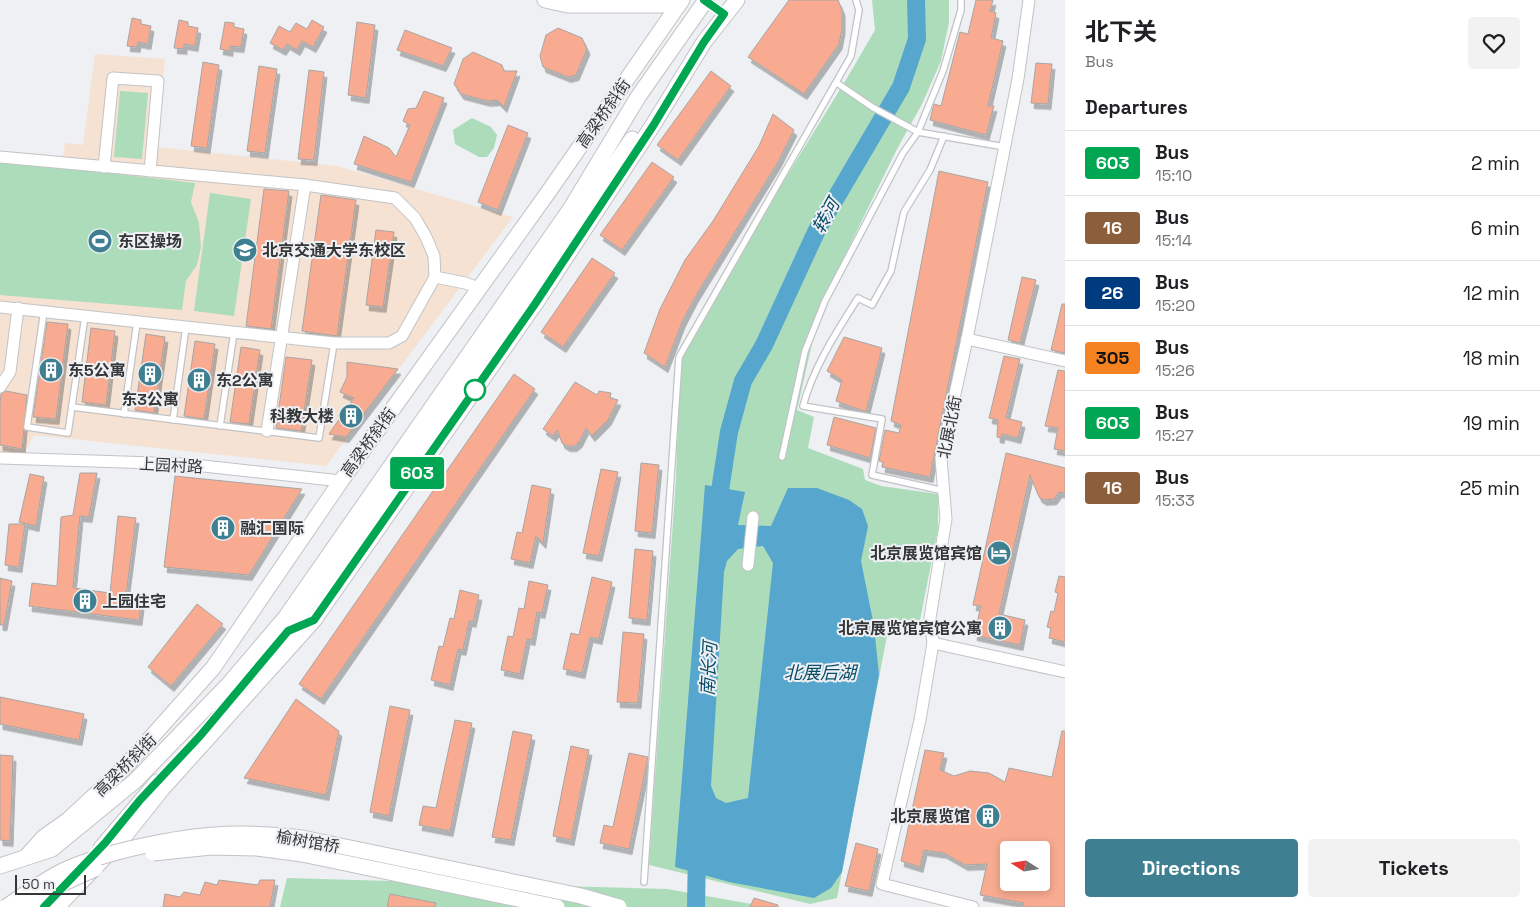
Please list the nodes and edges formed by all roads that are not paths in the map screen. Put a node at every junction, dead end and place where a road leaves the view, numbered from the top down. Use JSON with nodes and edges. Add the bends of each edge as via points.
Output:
{"nodes":[{"id":1,"x":545,"y":0,"type":"edge"},
{"id":2,"x":705,"y":0,"type":"edge"},
{"id":3,"x":737,"y":0,"type":"edge"},
{"id":4,"x":856,"y":0,"type":"edge"},
{"id":5,"x":961,"y":0,"type":"edge"},
{"id":6,"x":1029,"y":0,"type":"edge"},
{"id":7,"x":680,"y":3,"type":"edge"},
{"id":8,"x":724,"y":14,"type":"junction"},
{"id":9,"x":695,"y":17,"type":"junction"},
{"id":10,"x":713,"y":29,"type":"junction"},
{"id":11,"x":837,"y":83,"type":"junction"},
{"id":12,"x":667,"y":101,"type":"junction"},
{"id":13,"x":918,"y":132,"type":"junction"},
{"id":14,"x":944,"y":136,"type":"junction"},
{"id":15,"x":1005,"y":147,"type":"junction"},
{"id":16,"x":0,"y":157,"type":"edge"},
{"id":17,"x":104,"y":166,"type":"junction"},
{"id":18,"x":150,"y":171,"type":"junction"},
{"id":19,"x":305,"y":185,"type":"junction"},
{"id":20,"x":435,"y":277,"type":"junction"},
{"id":21,"x":479,"y":288,"type":"junction"},
{"id":22,"x":0,"y":307,"type":"edge"},
{"id":23,"x":18,"y":308,"type":"junction"},
{"id":24,"x":44,"y":311,"type":"junction"},
{"id":25,"x":86,"y":316,"type":"junction"},
{"id":26,"x":138,"y":322,"type":"junction"},
{"id":27,"x":186,"y":327,"type":"junction"},
{"id":28,"x":234,"y":332,"type":"junction"},
{"id":29,"x":281,"y":338,"type":"junction"},
{"id":30,"x":968,"y":339,"type":"junction"},
{"id":31,"x":334,"y":342,"type":"junction"},
{"id":32,"x":1065,"y":361,"type":"edge"},
{"id":33,"x":0,"y":387,"type":"edge"},
{"id":34,"x":72,"y":408,"type":"junction"},
{"id":35,"x":124,"y":414,"type":"junction"},
{"id":36,"x":173,"y":420,"type":"junction"},
{"id":37,"x":220,"y":426,"type":"junction"},
{"id":38,"x":267,"y":431,"type":"junction"},
{"id":39,"x":782,"y":457,"type":"dead end"},
{"id":40,"x":0,"y":458,"type":"edge"},
{"id":41,"x":340,"y":481,"type":"junction"},
{"id":42,"x":944,"y":491,"type":"junction"},
{"id":43,"x":753,"y":517,"type":"dead end"},
{"id":44,"x":748,"y":565,"type":"dead end"},
{"id":45,"x":314,"y":620,"type":"junction"},
{"id":46,"x":288,"y":631,"type":"junction"},
{"id":47,"x":933,"y":643,"type":"junction"},
{"id":48,"x":1065,"y":672,"type":"edge"},
{"id":49,"x":25,"y":858,"type":"junction"},
{"id":50,"x":0,"y":866,"type":"edge"},
{"id":51,"x":644,"y":882,"type":"dead end"},
{"id":52,"x":6,"y":907,"type":"edge"},
{"id":53,"x":26,"y":907,"type":"edge"},
{"id":54,"x":44,"y":907,"type":"edge"},
{"id":55,"x":57,"y":907,"type":"edge"},
{"id":56,"x":557,"y":907,"type":"edge"},
{"id":57,"x":619,"y":907,"type":"edge"},
{"id":58,"x":974,"y":907,"type":"edge"}],
"edges":[{"from":1,"to":7,"type":"main road","via":[[568,5]]},
{"from":2,"to":8,"type":"main road"},
{"from":2,"to":9,"type":"main road","name":"高梁桥斜街"},
{"from":3,"to":8,"type":"main road"},
{"from":4,"to":11,"type":"lane","via":[[859,10],[851,56]]},
{"from":5,"to":13,"type":"lane","via":[[943,71]]},
{"from":6,"to":15,"type":"street","name":"北展北街"},
{"from":7,"to":9,"type":"main road"},
{"from":7,"to":21,"type":"main road","name":"高梁桥斜街"},
{"from":8,"to":10,"type":"main road"},
{"from":9,"to":10,"type":"main road"},
{"from":9,"to":49,"type":"main road","name":"高梁桥斜街","via":[[638,97],[571,208],[285,618],[228,686],[135,781],[52,849]]},
{"from":10,"to":12,"type":"main road"},
{"from":11,"to":13,"type":"lane"},
{"from":11,"to":51,"type":"lane","via":[[679,357]]},
{"from":12,"to":45,"type":"main road","via":[[535,304]]},
{"from":12,"to":46,"type":"main road","via":[[641,125]]},
{"from":13,"to":14,"type":"lane"},
{"from":13,"to":39,"type":"lane","via":[[825,301],[805,351]]},
{"from":14,"to":15,"type":"lane"},
{"from":14,"to":42,"type":"lane","via":[[930,170],[904,212],[891,271],[872,306],[858,298],[841,324],[803,406],[882,419],[872,476]]},
{"from":15,"to":30,"type":"street","name":"北展北街"},
{"from":16,"to":17,"type":"street"},
{"from":17,"to":18,"type":"street"},
{"from":17,"to":18,"type":"street","via":[[114,78],[158,81]]},
{"from":18,"to":19,"type":"street"},
{"from":19,"to":20,"type":"street","via":[[395,198],[415,218],[426,237],[434,256]]},
{"from":19,"to":29,"type":"street"},
{"from":20,"to":21,"type":"street"},
{"from":20,"to":31,"type":"street","via":[[402,336],[389,343]]},
{"from":21,"to":41,"type":"main road","name":"高梁桥斜街"},
{"from":22,"to":23,"type":"street"},
{"from":23,"to":24,"type":"street"},
{"from":23,"to":33,"type":"street","via":[[10,372]]},
{"from":24,"to":25,"type":"street"},
{"from":24,"to":34,"type":"lane","via":[[27,427],[68,433]]},
{"from":25,"to":26,"type":"street"},
{"from":25,"to":34,"type":"lane"},
{"from":26,"to":27,"type":"street"},
{"from":26,"to":35,"type":"lane"},
{"from":27,"to":28,"type":"street"},
{"from":27,"to":36,"type":"lane"},
{"from":28,"to":29,"type":"street"},
{"from":28,"to":37,"type":"lane"},
{"from":29,"to":31,"type":"street"},
{"from":29,"to":38,"type":"street"},
{"from":30,"to":32,"type":"street"},
{"from":30,"to":42,"type":"street","name":"北展北街","via":[[941,458]]},
{"from":31,"to":38,"type":"lane","via":[[319,438]]},
{"from":34,"to":35,"type":"lane"},
{"from":35,"to":36,"type":"lane"},
{"from":36,"to":37,"type":"lane"},
{"from":37,"to":38,"type":"lane"},
{"from":40,"to":41,"type":"street","name":"上园村路","via":[[185,464]]},
{"from":41,"to":49,"type":"main road","name":"高梁桥斜街","via":[[213,668],[123,769],[68,820],[44,837]]},
{"from":42,"to":47,"type":"street","name":"北展北街","via":[[946,519],[930,618]]},
{"from":43,"to":44,"type":"street"},
{"from":45,"to":46,"type":"main road"},
{"from":45,"to":55,"type":"main road","via":[[162,789],[123,838]]},
{"from":46,"to":54,"type":"main road","via":[[200,736]]},
{"from":47,"to":48,"type":"street"},
{"from":47,"to":58,"type":"street","name":"北展北街","via":[[920,720],[882,884]]},
{"from":49,"to":50,"type":"main road","name":"高梁桥斜街"},
{"from":52,"to":57,"type":"main road","name":"榆树馆桥","bridge":true,"via":[[58,874],[103,856],[210,833],[258,832],[302,838],[581,896]]},
{"from":53,"to":56,"type":"main road","name":"榆树馆桥","bridge":true,"via":[[66,882],[106,864],[158,852],[211,847],[257,848],[302,854]]}]}
